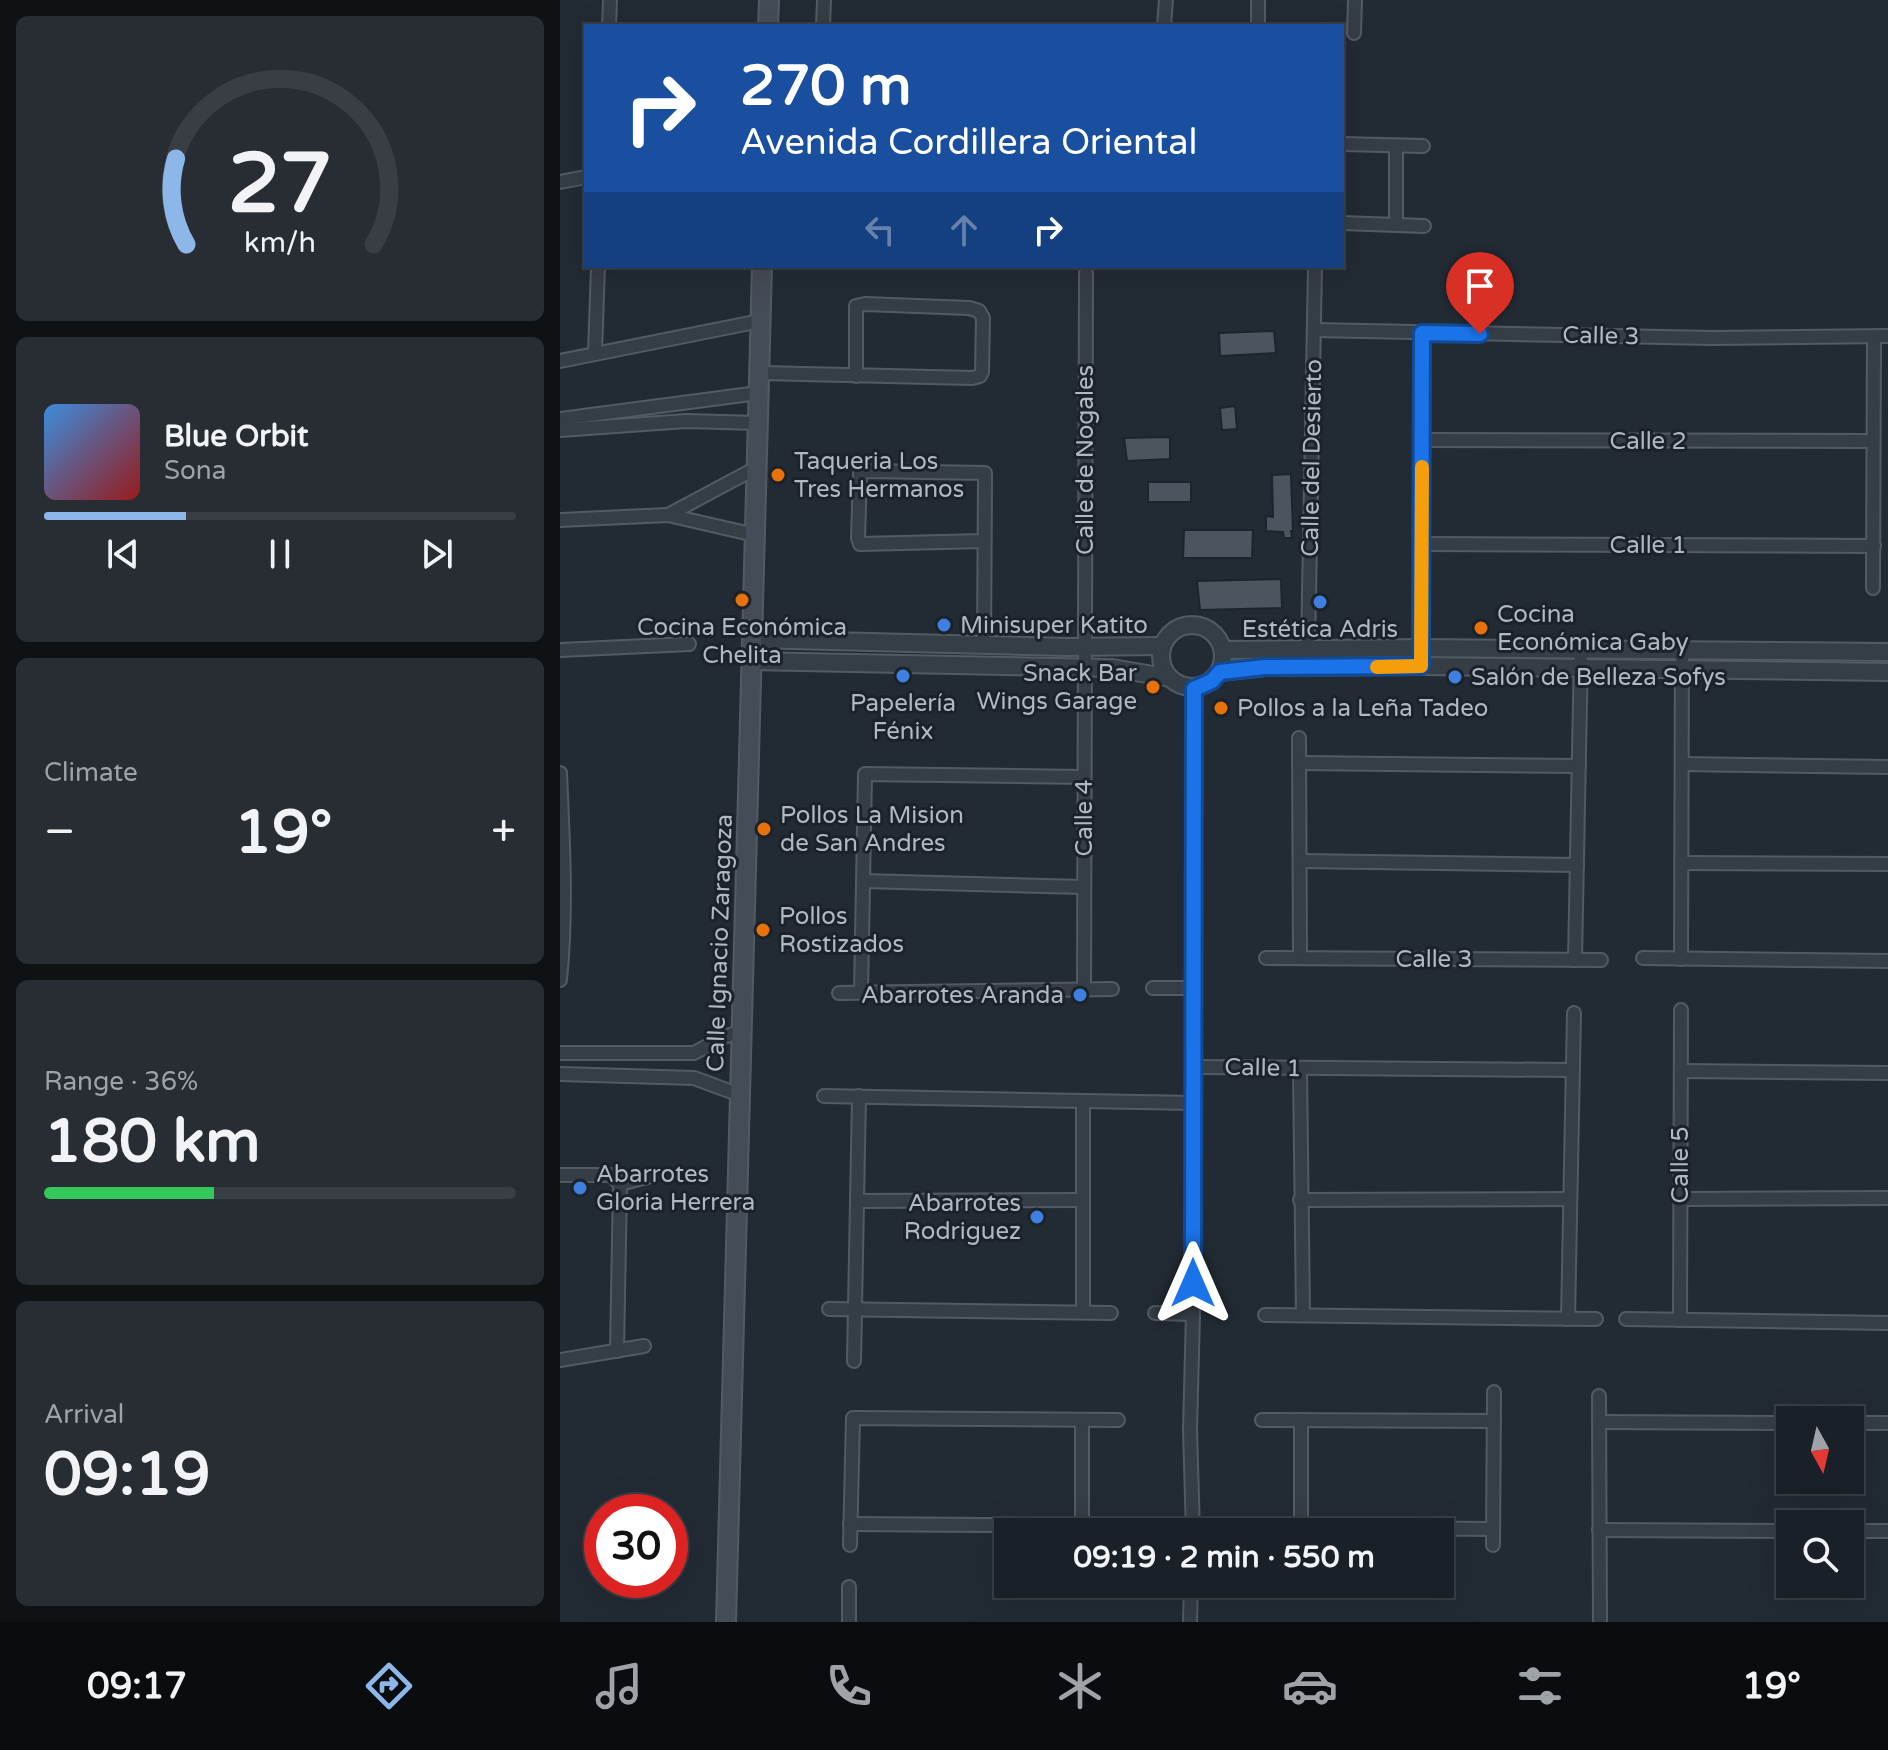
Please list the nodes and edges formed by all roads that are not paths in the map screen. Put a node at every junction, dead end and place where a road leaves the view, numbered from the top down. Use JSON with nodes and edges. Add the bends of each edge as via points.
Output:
{"nodes":[{"id":1,"x":610,"y":0,"type":"edge"},
{"id":2,"x":769,"y":0,"type":"edge"},
{"id":3,"x":824,"y":0,"type":"edge"},
{"id":4,"x":1166,"y":0,"type":"edge"},
{"id":5,"x":1258,"y":0,"type":"edge"},
{"id":6,"x":1355,"y":0,"type":"edge"},
{"id":7,"x":609,"y":24,"type":"edge"},
{"id":8,"x":768,"y":24,"type":"edge"},
{"id":9,"x":823,"y":24,"type":"edge"},
{"id":10,"x":1164,"y":24,"type":"edge"},
{"id":11,"x":1258,"y":24,"type":"edge"},
{"id":12,"x":1354,"y":33,"type":"dead end"},
{"id":13,"x":1344,"y":144,"type":"edge"},
{"id":14,"x":1396,"y":146,"type":"junction"},
{"id":15,"x":1423,"y":146,"type":"dead end"},
{"id":16,"x":584,"y":177,"type":"edge"},
{"id":17,"x":560,"y":182,"type":"edge"},
{"id":18,"x":1344,"y":223,"type":"edge"},
{"id":19,"x":1396,"y":225,"type":"junction"},
{"id":20,"x":1424,"y":226,"type":"dead end"},
{"id":21,"x":598,"y":268,"type":"edge"},
{"id":22,"x":762,"y":268,"type":"edge"},
{"id":23,"x":1315,"y":268,"type":"edge"},
{"id":24,"x":1086,"y":273,"type":"dead end"},
{"id":25,"x":760,"y":321,"type":"junction"},
{"id":26,"x":1314,"y":330,"type":"junction"},
{"id":27,"x":1422,"y":333,"type":"junction"},
{"id":28,"x":1888,"y":336,"type":"edge"},
{"id":29,"x":1874,"y":337,"type":"junction"},
{"id":30,"x":595,"y":354,"type":"junction"},
{"id":31,"x":560,"y":361,"type":"edge"},
{"id":32,"x":759,"y":373,"type":"junction"},
{"id":33,"x":856,"y":376,"type":"junction"},
{"id":34,"x":758,"y":393,"type":"junction"},
{"id":35,"x":686,"y":402,"type":"junction"},
{"id":36,"x":560,"y":419,"type":"edge"},
{"id":37,"x":686,"y":421,"type":"junction"},
{"id":38,"x":758,"y":423,"type":"junction"},
{"id":39,"x":560,"y":430,"type":"edge"},
{"id":40,"x":1422,"y":440,"type":"junction"},
{"id":41,"x":1873,"y":441,"type":"junction"},
{"id":42,"x":756,"y":468,"type":"junction"},
{"id":43,"x":668,"y":515,"type":"junction"},
{"id":44,"x":560,"y":520,"type":"edge"},
{"id":45,"x":755,"y":535,"type":"junction"},
{"id":46,"x":984,"y":541,"type":"junction"},
{"id":47,"x":1422,"y":544,"type":"junction"},
{"id":48,"x":1874,"y":546,"type":"junction"},
{"id":49,"x":1873,"y":588,"type":"dead end"},
{"id":50,"x":752,"y":639,"type":"junction"},
{"id":51,"x":864,"y":640,"type":"junction"},
{"id":52,"x":689,"y":644,"type":"dead end"},
{"id":53,"x":984,"y":644,"type":"junction"},
{"id":54,"x":1162,"y":646,"type":"junction"},
{"id":55,"x":1084,"y":647,"type":"junction"},
{"id":56,"x":1421,"y":648,"type":"junction"},
{"id":57,"x":560,"y":650,"type":"edge"},
{"id":58,"x":1223,"y":650,"type":"junction"},
{"id":59,"x":1308,"y":650,"type":"junction"},
{"id":60,"x":1581,"y":650,"type":"junction"},
{"id":61,"x":1682,"y":650,"type":"junction"},
{"id":62,"x":1888,"y":652,"type":"edge"},
{"id":63,"x":752,"y":661,"type":"junction"},
{"id":64,"x":862,"y":663,"type":"junction"},
{"id":65,"x":1421,"y":666,"type":"junction"},
{"id":66,"x":1085,"y":667,"type":"junction"},
{"id":67,"x":1581,"y":669,"type":"junction"},
{"id":68,"x":1682,"y":670,"type":"junction"},
{"id":69,"x":1220,"y":672,"type":"junction"},
{"id":70,"x":1888,"y":672,"type":"edge"},
{"id":71,"x":1170,"y":678,"type":"junction"},
{"id":72,"x":1194,"y":689,"type":"junction"},
{"id":73,"x":1299,"y":738,"type":"dead end"},
{"id":74,"x":1299,"y":763,"type":"junction"},
{"id":75,"x":1682,"y":764,"type":"junction"},
{"id":76,"x":1579,"y":766,"type":"junction"},
{"id":77,"x":1888,"y":767,"type":"edge"},
{"id":78,"x":560,"y":773,"type":"edge"},
{"id":79,"x":1084,"y":777,"type":"junction"},
{"id":80,"x":562,"y":858,"type":"edge"},
{"id":81,"x":1300,"y":861,"type":"junction"},
{"id":82,"x":1682,"y":863,"type":"junction"},
{"id":83,"x":1888,"y":864,"type":"edge"},
{"id":84,"x":1577,"y":865,"type":"junction"},
{"id":85,"x":863,"y":881,"type":"junction"},
{"id":86,"x":1084,"y":887,"type":"junction"},
{"id":87,"x":561,"y":953,"type":"edge"},
{"id":88,"x":1266,"y":958,"type":"dead end"},
{"id":89,"x":1300,"y":958,"type":"junction"},
{"id":90,"x":1643,"y":958,"type":"dead end"},
{"id":91,"x":1681,"y":959,"type":"junction"},
{"id":92,"x":1575,"y":960,"type":"junction"},
{"id":93,"x":1601,"y":960,"type":"dead end"},
{"id":94,"x":1888,"y":961,"type":"edge"},
{"id":95,"x":560,"y":980,"type":"edge"},
{"id":96,"x":1153,"y":988,"type":"dead end"},
{"id":97,"x":1195,"y":988,"type":"junction"},
{"id":98,"x":1112,"y":989,"type":"dead end"},
{"id":99,"x":1084,"y":990,"type":"junction"},
{"id":100,"x":839,"y":993,"type":"dead end"},
{"id":101,"x":861,"y":993,"type":"junction"},
{"id":102,"x":1681,"y":1010,"type":"dead end"},
{"id":103,"x":1574,"y":1013,"type":"dead end"},
{"id":104,"x":742,"y":1031,"type":"junction"},
{"id":105,"x":560,"y":1053,"type":"edge"},
{"id":106,"x":694,"y":1053,"type":"junction"},
{"id":107,"x":1193,"y":1067,"type":"junction"},
{"id":108,"x":1300,"y":1068,"type":"junction"},
{"id":109,"x":1573,"y":1070,"type":"junction"},
{"id":110,"x":1681,"y":1071,"type":"junction"},
{"id":111,"x":1888,"y":1073,"type":"edge"},
{"id":112,"x":560,"y":1074,"type":"edge"},
{"id":113,"x":694,"y":1078,"type":"junction"},
{"id":114,"x":740,"y":1095,"type":"junction"},
{"id":115,"x":824,"y":1096,"type":"dead end"},
{"id":116,"x":859,"y":1096,"type":"junction"},
{"id":117,"x":1083,"y":1101,"type":"junction"},
{"id":118,"x":1194,"y":1103,"type":"junction"},
{"id":119,"x":560,"y":1175,"type":"edge"},
{"id":120,"x":651,"y":1176,"type":"dead end"},
{"id":121,"x":620,"y":1184,"type":"junction"},
{"id":122,"x":1888,"y":1198,"type":"edge"},
{"id":123,"x":1570,"y":1199,"type":"junction"},
{"id":124,"x":1680,"y":1199,"type":"junction"},
{"id":125,"x":1083,"y":1200,"type":"junction"},
{"id":126,"x":1300,"y":1200,"type":"junction"},
{"id":127,"x":857,"y":1201,"type":"junction"},
{"id":128,"x":829,"y":1309,"type":"dead end"},
{"id":129,"x":855,"y":1309,"type":"junction"},
{"id":130,"x":1083,"y":1312,"type":"junction"},
{"id":131,"x":1111,"y":1313,"type":"dead end"},
{"id":132,"x":1155,"y":1313,"type":"dead end"},
{"id":133,"x":1193,"y":1314,"type":"junction"},
{"id":134,"x":1265,"y":1315,"type":"dead end"},
{"id":135,"x":1303,"y":1315,"type":"junction"},
{"id":136,"x":1568,"y":1319,"type":"junction"},
{"id":137,"x":1596,"y":1319,"type":"dead end"},
{"id":138,"x":1626,"y":1319,"type":"dead end"},
{"id":139,"x":1680,"y":1320,"type":"junction"},
{"id":140,"x":1888,"y":1323,"type":"edge"},
{"id":141,"x":644,"y":1346,"type":"dead end"},
{"id":142,"x":617,"y":1351,"type":"junction"},
{"id":143,"x":560,"y":1360,"type":"edge"},
{"id":144,"x":854,"y":1361,"type":"dead end"},
{"id":145,"x":1494,"y":1392,"type":"dead end"},
{"id":146,"x":1599,"y":1396,"type":"dead end"},
{"id":147,"x":1082,"y":1420,"type":"junction"},
{"id":148,"x":1118,"y":1420,"type":"dead end"},
{"id":149,"x":1262,"y":1420,"type":"dead end"},
{"id":150,"x":1301,"y":1420,"type":"junction"},
{"id":151,"x":1494,"y":1421,"type":"junction"},
{"id":152,"x":1599,"y":1422,"type":"junction"},
{"id":153,"x":1776,"y":1423,"type":"edge"},
{"id":154,"x":1864,"y":1423,"type":"edge"},
{"id":155,"x":1888,"y":1423,"type":"edge"},
{"id":156,"x":1082,"y":1518,"type":"edge"},
{"id":157,"x":1193,"y":1518,"type":"edge"},
{"id":158,"x":1301,"y":1518,"type":"edge"},
{"id":159,"x":850,"y":1524,"type":"junction"},
{"id":160,"x":994,"y":1525,"type":"edge"},
{"id":161,"x":1454,"y":1529,"type":"edge"},
{"id":162,"x":1493,"y":1529,"type":"junction"},
{"id":163,"x":1599,"y":1530,"type":"junction"},
{"id":164,"x":1776,"y":1531,"type":"edge"},
{"id":165,"x":1864,"y":1531,"type":"edge"},
{"id":166,"x":1888,"y":1531,"type":"edge"},
{"id":167,"x":850,"y":1545,"type":"dead end"},
{"id":168,"x":1493,"y":1545,"type":"dead end"},
{"id":169,"x":849,"y":1587,"type":"dead end"},
{"id":170,"x":1191,"y":1598,"type":"edge"},
{"id":171,"x":726,"y":1622,"type":"edge"},
{"id":172,"x":849,"y":1622,"type":"edge"},
{"id":173,"x":1190,"y":1622,"type":"edge"},
{"id":174,"x":1600,"y":1622,"type":"edge"}],
"edges":[{"from":1,"to":7,"type":"street"},
{"from":2,"to":8,"type":"main road"},
{"from":3,"to":9,"type":"street"},
{"from":4,"to":10,"type":"street"},
{"from":5,"to":11,"type":"street"},
{"from":6,"to":12,"type":"street"},
{"from":13,"to":14,"type":"street"},
{"from":14,"to":15,"type":"street"},
{"from":14,"to":19,"type":"street"},
{"from":16,"to":17,"type":"street"},
{"from":18,"to":19,"type":"street"},
{"from":19,"to":20,"type":"street"},
{"from":21,"to":30,"type":"street"},
{"from":22,"to":25,"type":"main road","name":"Calle Ignacio Zaragoza"},
{"from":23,"to":26,"type":"street","name":"Calle del Desierto"},
{"from":24,"to":55,"type":"street","name":"Calle de Nogales"},
{"from":25,"to":30,"type":"street"},
{"from":25,"to":32,"type":"main road","name":"Calle Ignacio Zaragoza"},
{"from":26,"to":27,"type":"street","name":"Calle 3"},
{"from":26,"to":59,"type":"street","name":"Calle del Desierto"},
{"from":27,"to":29,"type":"street","name":"Calle 3"},
{"from":27,"to":40,"type":"street"},
{"from":28,"to":29,"type":"street","name":"Calle 3"},
{"from":29,"to":41,"type":"street"},
{"from":30,"to":31,"type":"street"},
{"from":32,"to":33,"type":"street"},
{"from":32,"to":34,"type":"main road","name":"Calle Ignacio Zaragoza"},
{"from":33,"to":33,"type":"street","via":[[980,376],[983,318],[969,308],[856,306]]},
{"from":34,"to":35,"type":"street"},
{"from":34,"to":38,"type":"main road","name":"Calle Ignacio Zaragoza"},
{"from":35,"to":36,"type":"street"},
{"from":35,"to":37,"type":"street"},
{"from":37,"to":38,"type":"street"},
{"from":37,"to":39,"type":"street"},
{"from":38,"to":42,"type":"main road","name":"Calle Ignacio Zaragoza"},
{"from":40,"to":41,"type":"street","name":"Calle 2"},
{"from":40,"to":47,"type":"street"},
{"from":41,"to":48,"type":"street"},
{"from":42,"to":43,"type":"street"},
{"from":42,"to":45,"type":"main road","name":"Calle Ignacio Zaragoza"},
{"from":43,"to":44,"type":"street"},
{"from":43,"to":45,"type":"street"},
{"from":45,"to":50,"type":"main road","name":"Calle Ignacio Zaragoza"},
{"from":46,"to":46,"type":"street","via":[[985,473],[860,474],[860,544]]},
{"from":46,"to":53,"type":"street"},
{"from":47,"to":48,"type":"street","name":"Calle 1"},
{"from":47,"to":56,"type":"street"},
{"from":48,"to":49,"type":"street"},
{"from":50,"to":51,"type":"street"},
{"from":50,"to":63,"type":"main road","name":"Calle Ignacio Zaragoza"},
{"from":51,"to":53,"type":"street"},
{"from":51,"to":64,"type":"street"},
{"from":52,"to":57,"type":"street"},
{"from":53,"to":55,"type":"street"},
{"from":54,"to":55,"type":"street"},
{"from":54,"to":58,"type":"street","via":[[1177,628],[1188,625],[1211,631]]},
{"from":54,"to":71,"type":"street","via":[[1160,657]]},
{"from":55,"to":66,"type":"street","name":"Calle 4"},
{"from":56,"to":59,"type":"street"},
{"from":56,"to":60,"type":"street"},
{"from":56,"to":65,"type":"street"},
{"from":58,"to":59,"type":"street"},
{"from":58,"to":69,"type":"street"},
{"from":60,"to":61,"type":"street"},
{"from":60,"to":67,"type":"street"},
{"from":61,"to":62,"type":"street"},
{"from":61,"to":68,"type":"street"},
{"from":63,"to":64,"type":"street"},
{"from":63,"to":104,"type":"main road","name":"Calle Ignacio Zaragoza"},
{"from":64,"to":66,"type":"street"},
{"from":65,"to":67,"type":"street"},
{"from":65,"to":69,"type":"street"},
{"from":66,"to":71,"type":"street"},
{"from":66,"to":79,"type":"street","name":"Calle 4"},
{"from":67,"to":68,"type":"street"},
{"from":67,"to":76,"type":"street"},
{"from":68,"to":70,"type":"street"},
{"from":68,"to":75,"type":"street"},
{"from":69,"to":72,"type":"street"},
{"from":71,"to":72,"type":"street"},
{"from":72,"to":97,"type":"street"},
{"from":73,"to":74,"type":"street"},
{"from":74,"to":76,"type":"street"},
{"from":74,"to":81,"type":"street"},
{"from":75,"to":77,"type":"street"},
{"from":75,"to":82,"type":"street"},
{"from":76,"to":84,"type":"street"},
{"from":78,"to":80,"type":"street"},
{"from":79,"to":85,"type":"street","via":[[865,774]]},
{"from":79,"to":86,"type":"street","name":"Calle 4"},
{"from":80,"to":87,"type":"street"},
{"from":81,"to":84,"type":"street"},
{"from":81,"to":89,"type":"street"},
{"from":82,"to":83,"type":"street"},
{"from":82,"to":91,"type":"street"},
{"from":84,"to":92,"type":"street"},
{"from":85,"to":86,"type":"street"},
{"from":85,"to":101,"type":"street"},
{"from":86,"to":99,"type":"street","name":"Calle 4"},
{"from":87,"to":95,"type":"street"},
{"from":88,"to":89,"type":"street","name":"Calle 3"},
{"from":89,"to":92,"type":"street","name":"Calle 3"},
{"from":90,"to":91,"type":"street"},
{"from":91,"to":94,"type":"street"},
{"from":92,"to":93,"type":"street","name":"Calle 3"},
{"from":96,"to":97,"type":"street"},
{"from":97,"to":107,"type":"street"},
{"from":98,"to":99,"type":"street"},
{"from":99,"to":101,"type":"street"},
{"from":100,"to":101,"type":"street"},
{"from":102,"to":110,"type":"street","name":"Calle 5"},
{"from":103,"to":109,"type":"street"},
{"from":104,"to":106,"type":"street"},
{"from":104,"to":114,"type":"main road","name":"Calle Ignacio Zaragoza"},
{"from":105,"to":106,"type":"street"},
{"from":106,"to":113,"type":"street"},
{"from":107,"to":108,"type":"street","name":"Calle 1"},
{"from":107,"to":118,"type":"street"},
{"from":108,"to":109,"type":"street","name":"Calle 1"},
{"from":108,"to":126,"type":"street"},
{"from":109,"to":123,"type":"street"},
{"from":110,"to":111,"type":"street"},
{"from":110,"to":124,"type":"street","name":"Calle 5"},
{"from":112,"to":113,"type":"street"},
{"from":113,"to":114,"type":"street"},
{"from":114,"to":171,"type":"main road","name":"Calle Ignacio Zaragoza"},
{"from":115,"to":116,"type":"street"},
{"from":116,"to":117,"type":"street"},
{"from":116,"to":127,"type":"street"},
{"from":117,"to":118,"type":"street"},
{"from":117,"to":125,"type":"street"},
{"from":118,"to":133,"type":"street"},
{"from":119,"to":121,"type":"street","via":[[611,1175]]},
{"from":120,"to":121,"type":"street"},
{"from":121,"to":142,"type":"street"},
{"from":122,"to":124,"type":"street"},
{"from":123,"to":126,"type":"street"},
{"from":123,"to":136,"type":"street"},
{"from":124,"to":139,"type":"street","name":"Calle 5"},
{"from":125,"to":127,"type":"street"},
{"from":125,"to":130,"type":"street"},
{"from":126,"to":135,"type":"street"},
{"from":127,"to":129,"type":"street"},
{"from":128,"to":129,"type":"street"},
{"from":129,"to":130,"type":"street"},
{"from":129,"to":144,"type":"street"},
{"from":130,"to":131,"type":"street"},
{"from":132,"to":133,"type":"street"},
{"from":133,"to":157,"type":"street"},
{"from":134,"to":135,"type":"street"},
{"from":135,"to":136,"type":"street"},
{"from":136,"to":137,"type":"street"},
{"from":138,"to":139,"type":"street"},
{"from":139,"to":140,"type":"street"},
{"from":141,"to":142,"type":"street"},
{"from":142,"to":143,"type":"street"},
{"from":145,"to":151,"type":"street"},
{"from":146,"to":152,"type":"street"},
{"from":147,"to":148,"type":"street"},
{"from":147,"to":156,"type":"street"},
{"from":147,"to":159,"type":"street","via":[[853,1418]]},
{"from":149,"to":150,"type":"street"},
{"from":150,"to":151,"type":"street"},
{"from":150,"to":158,"type":"street"},
{"from":151,"to":162,"type":"street"},
{"from":152,"to":153,"type":"street"},
{"from":152,"to":163,"type":"street"},
{"from":154,"to":155,"type":"street"},
{"from":159,"to":160,"type":"street"},
{"from":159,"to":167,"type":"street"},
{"from":161,"to":162,"type":"street"},
{"from":162,"to":168,"type":"street"},
{"from":163,"to":164,"type":"street"},
{"from":163,"to":174,"type":"street"},
{"from":165,"to":166,"type":"street"},
{"from":169,"to":172,"type":"street"},
{"from":170,"to":173,"type":"street"}]}
